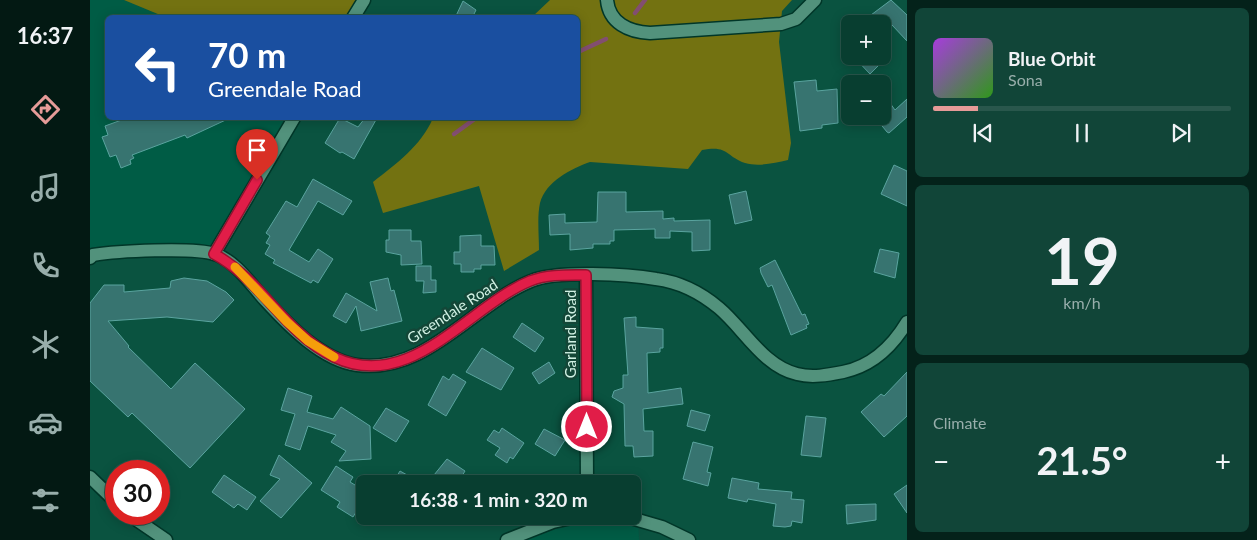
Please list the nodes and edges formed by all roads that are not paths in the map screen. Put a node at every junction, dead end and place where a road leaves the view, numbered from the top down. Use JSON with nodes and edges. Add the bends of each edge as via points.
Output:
{"nodes":[{"id":1,"x":364,"y":0,"type":"edge"},
{"id":2,"x":607,"y":0,"type":"edge"},
{"id":3,"x":814,"y":0,"type":"edge"},
{"id":4,"x":355,"y":15,"type":"edge"},
{"id":5,"x":293,"y":120,"type":"edge"},
{"id":6,"x":91,"y":254,"type":"edge"},
{"id":7,"x":214,"y":254,"type":"junction"},
{"id":8,"x":586,"y":275,"type":"junction"},
{"id":9,"x":907,"y":322,"type":"edge"},
{"id":10,"x":587,"y":475,"type":"edge"},
{"id":11,"x":90,"y":477,"type":"edge"},
{"id":12,"x":105,"y":491,"type":"edge"},
{"id":13,"x":641,"y":521,"type":"edge"},
{"id":14,"x":144,"y":525,"type":"edge"},
{"id":15,"x":546,"y":525,"type":"edge"},
{"id":16,"x":166,"y":540,"type":"edge"},
{"id":17,"x":508,"y":540,"type":"edge"},
{"id":18,"x":689,"y":540,"type":"edge"}],
"edges":[{"from":1,"to":4,"type":"street"},
{"from":2,"to":3,"type":"street","via":[[618,23],[636,32],[650,33],[781,24],[796,19]]},
{"from":5,"to":7,"type":"street"},
{"from":6,"to":7,"type":"street","name":"Greendale Road","via":[[167,251]]},
{"from":7,"to":8,"type":"street","name":"Greendale Road","via":[[244,275],[308,341],[355,365],[374,366],[414,356],[528,282],[556,275]]},
{"from":8,"to":9,"type":"street","name":"Greendale Road","via":[[656,279],[698,292],[720,308],[774,364],[798,375],[830,375],[866,364],[892,343]]},
{"from":8,"to":10,"type":"street","name":"Garland Road"},
{"from":11,"to":12,"type":"street"},
{"from":13,"to":18,"type":"street"},
{"from":14,"to":16,"type":"street"},
{"from":15,"to":17,"type":"street"}]}
